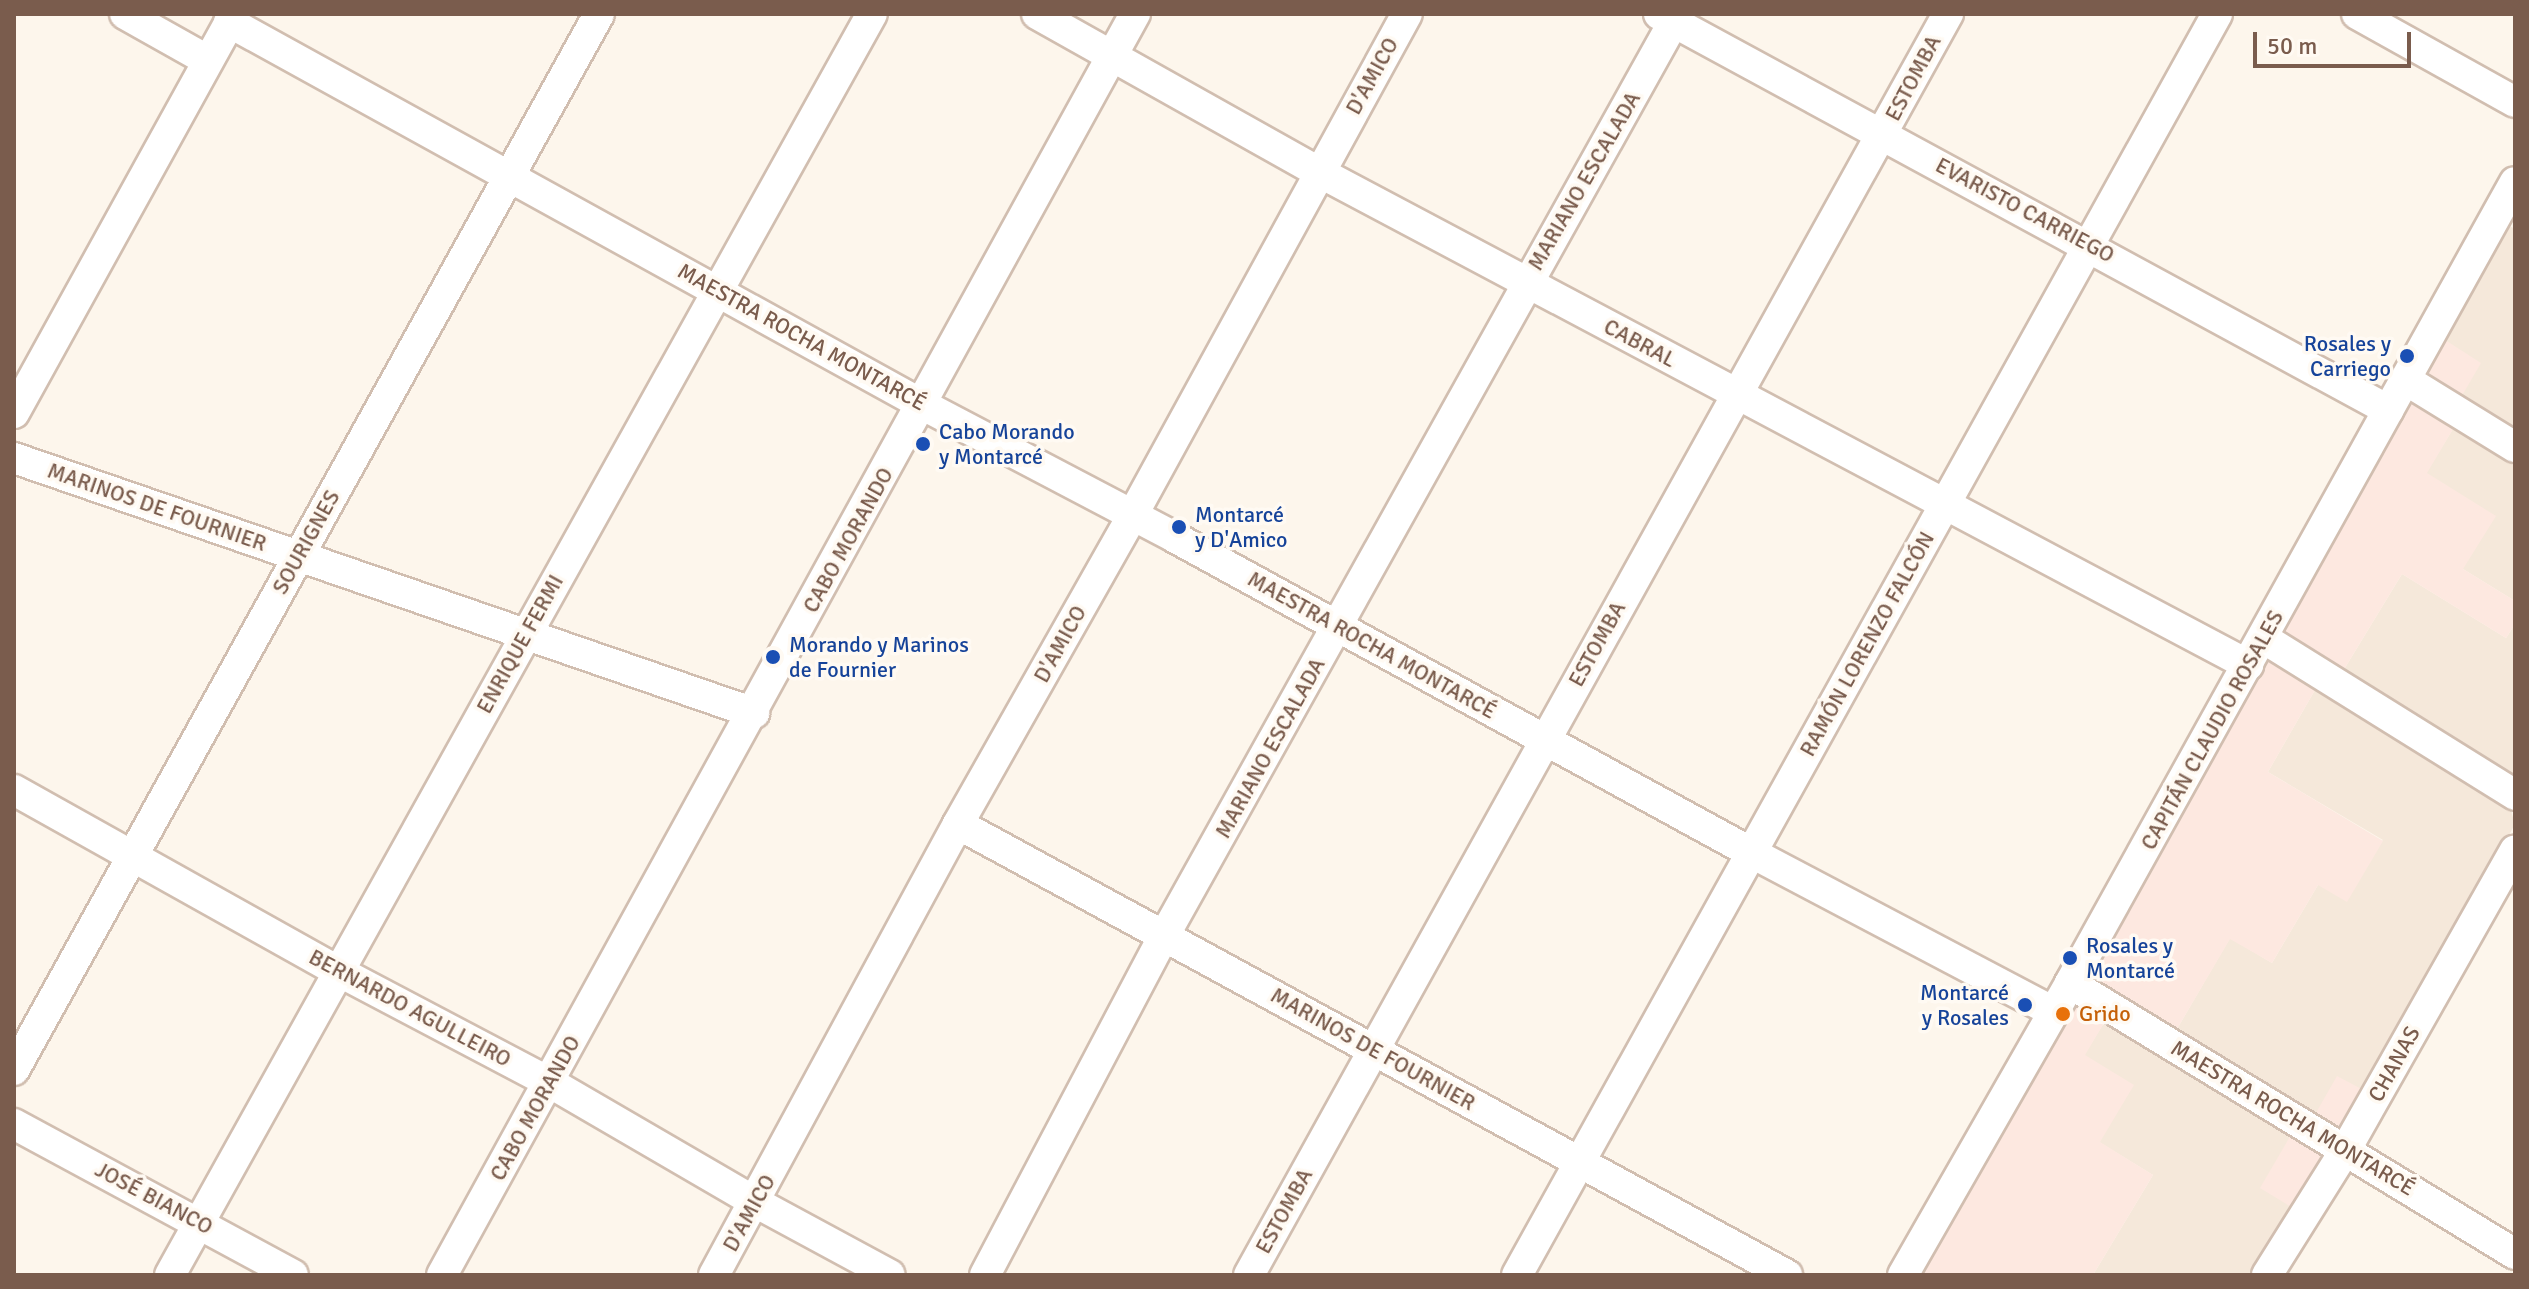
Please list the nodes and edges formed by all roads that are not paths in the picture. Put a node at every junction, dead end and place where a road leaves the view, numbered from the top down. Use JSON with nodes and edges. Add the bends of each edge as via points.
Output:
{"nodes":[{"id":1,"x":125,"y":14,"type":"edge"},
{"id":2,"x":599,"y":14,"type":"edge"},
{"id":3,"x":872,"y":14,"type":"edge"},
{"id":4,"x":1037,"y":14,"type":"edge"},
{"id":5,"x":1135,"y":14,"type":"edge"},
{"id":6,"x":1407,"y":14,"type":"edge"},
{"id":7,"x":1948,"y":14,"type":"edge"},
{"id":8,"x":2217,"y":14,"type":"edge"},
{"id":9,"x":2357,"y":14,"type":"edge"},
{"id":10,"x":1671,"y":17,"type":"edge"},
{"id":11,"x":231,"y":18,"type":"edge"},
{"id":12,"x":1112,"y":54,"type":"junction"},
{"id":13,"x":207,"y":60,"type":"junction"},
{"id":14,"x":2515,"y":102,"type":"edge"},
{"id":15,"x":1883,"y":134,"type":"junction"},
{"id":16,"x":1319,"y":172,"type":"junction"},
{"id":17,"x":507,"y":177,"type":"junction"},
{"id":18,"x":2515,"y":182,"type":"edge"},
{"id":19,"x":2088,"y":244,"type":"junction"},
{"id":20,"x":1526,"y":282,"type":"junction"},
{"id":21,"x":719,"y":290,"type":"junction"},
{"id":22,"x":2406,"y":380,"type":"junction"},
{"id":23,"x":1735,"y":394,"type":"junction"},
{"id":24,"x":923,"y":405,"type":"junction"},
{"id":25,"x":2388,"y":410,"type":"junction"},
{"id":26,"x":14,"y":413,"type":"edge"},
{"id":27,"x":2515,"y":447,"type":"edge"},
{"id":28,"x":14,"y":458,"type":"edge"},
{"id":29,"x":1943,"y":505,"type":"junction"},
{"id":30,"x":1132,"y":516,"type":"junction"},
{"id":31,"x":299,"y":555,"type":"junction"},
{"id":32,"x":1339,"y":626,"type":"junction"},
{"id":33,"x":525,"y":632,"type":"junction"},
{"id":34,"x":2263,"y":638,"type":"junction"},
{"id":35,"x":2248,"y":665,"type":"junction"},
{"id":36,"x":754,"y":713,"type":"junction"},
{"id":37,"x":1545,"y":738,"type":"junction"},
{"id":38,"x":14,"y":790,"type":"edge"},
{"id":39,"x":2515,"y":795,"type":"edge"},
{"id":40,"x":958,"y":824,"type":"junction"},
{"id":41,"x":2515,"y":850,"type":"edge"},
{"id":42,"x":1752,"y":853,"type":"junction"},
{"id":43,"x":135,"y":856,"type":"junction"},
{"id":44,"x":1164,"y":936,"type":"junction"},
{"id":45,"x":340,"y":972,"type":"junction"},
{"id":46,"x":2070,"y":983,"type":"junction"},
{"id":47,"x":2053,"y":1012,"type":"junction"},
{"id":48,"x":1374,"y":1048,"type":"junction"},
{"id":49,"x":14,"y":1070,"type":"edge"},
{"id":50,"x":549,"y":1082,"type":"junction"},
{"id":51,"x":14,"y":1124,"type":"edge"},
{"id":52,"x":2346,"y":1149,"type":"junction"},
{"id":53,"x":1578,"y":1161,"type":"junction"},
{"id":54,"x":755,"y":1202,"type":"junction"},
{"id":55,"x":198,"y":1222,"type":"junction"},
{"id":56,"x":2515,"y":1254,"type":"edge"},
{"id":57,"x":170,"y":1275,"type":"edge"},
{"id":58,"x":293,"y":1275,"type":"edge"},
{"id":59,"x":442,"y":1275,"type":"edge"},
{"id":60,"x":714,"y":1275,"type":"edge"},
{"id":61,"x":890,"y":1275,"type":"edge"},
{"id":62,"x":985,"y":1275,"type":"edge"},
{"id":63,"x":1249,"y":1275,"type":"edge"},
{"id":64,"x":1517,"y":1275,"type":"edge"},
{"id":65,"x":1787,"y":1275,"type":"edge"},
{"id":66,"x":1903,"y":1275,"type":"edge"},
{"id":67,"x":2267,"y":1275,"type":"edge"}],
"edges":[{"from":1,"to":13,"type":"street"},
{"from":2,"to":17,"type":"street","name":"SOURIGNES"},
{"from":3,"to":21,"type":"street","name":"ENRIQUE FERMI"},
{"from":4,"to":12,"type":"street","name":"CABRAL"},
{"from":5,"to":12,"type":"street","name":"CABO MORANDO"},
{"from":6,"to":16,"type":"street","name":"D'AMICO"},
{"from":7,"to":15,"type":"street","name":"ESTOMBA"},
{"from":8,"to":19,"type":"street","name":"RAMÓN LORENZO FALCÓN"},
{"from":9,"to":14,"type":"street"},
{"from":10,"to":15,"type":"street","name":"EVARISTO CARRIEGO"},
{"from":10,"to":20,"type":"street","name":"MARIANO ESCALADA"},
{"from":11,"to":13,"type":"street"},
{"from":11,"to":17,"type":"street","name":"MAESTRA ROCHA MONTARCÉ"},
{"from":12,"to":16,"type":"street","name":"CABRAL"},
{"from":12,"to":24,"type":"street","name":"CABO MORANDO"},
{"from":13,"to":26,"type":"street"},
{"from":15,"to":19,"type":"street","name":"EVARISTO CARRIEGO"},
{"from":15,"to":23,"type":"street","name":"ESTOMBA"},
{"from":16,"to":20,"type":"street","name":"CABRAL"},
{"from":16,"to":30,"type":"street","name":"D'AMICO"},
{"from":17,"to":21,"type":"street","name":"MAESTRA ROCHA MONTARCÉ"},
{"from":17,"to":31,"type":"street","name":"SOURIGNES"},
{"from":18,"to":22,"type":"street","name":"CAPITÁN CLAUDIO ROSALES"},
{"from":19,"to":25,"type":"street","name":"EVARISTO CARRIEGO"},
{"from":19,"to":29,"type":"street","name":"RAMÓN LORENZO FALCÓN"},
{"from":20,"to":23,"type":"street","name":"CABRAL"},
{"from":20,"to":32,"type":"street","name":"MARIANO ESCALADA"},
{"from":21,"to":24,"type":"street","name":"MAESTRA ROCHA MONTARCÉ"},
{"from":21,"to":33,"type":"street","name":"ENRIQUE FERMI"},
{"from":22,"to":25,"type":"street","name":"CAPITÁN CLAUDIO ROSALES"},
{"from":22,"to":27,"type":"street"},
{"from":23,"to":29,"type":"street","name":"CABRAL"},
{"from":23,"to":37,"type":"street","name":"ESTOMBA"},
{"from":24,"to":30,"type":"street","name":"MAESTRA ROCHA MONTARCÉ"},
{"from":24,"to":36,"type":"street","name":"CABO MORANDO"},
{"from":25,"to":34,"type":"street","name":"CAPITÁN CLAUDIO ROSALES"},
{"from":28,"to":31,"type":"street","name":"MARINOS DE FOURNIER"},
{"from":29,"to":35,"type":"street","name":"CABRAL"},
{"from":29,"to":42,"type":"street","name":"RAMÓN LORENZO FALCÓN"},
{"from":30,"to":32,"type":"street","name":"MAESTRA ROCHA MONTARCÉ"},
{"from":30,"to":40,"type":"street","name":"D'AMICO"},
{"from":31,"to":33,"type":"street","name":"MARINOS DE FOURNIER"},
{"from":31,"to":43,"type":"street","name":"SOURIGNES"},
{"from":32,"to":37,"type":"street","name":"MAESTRA ROCHA MONTARCÉ"},
{"from":32,"to":44,"type":"street","name":"MARIANO ESCALADA"},
{"from":33,"to":36,"type":"street","name":"MARINOS DE FOURNIER"},
{"from":33,"to":45,"type":"street","name":"ENRIQUE FERMI"},
{"from":34,"to":35,"type":"street","name":"CAPITÁN CLAUDIO ROSALES"},
{"from":34,"to":39,"type":"street"},
{"from":35,"to":46,"type":"street","name":"CAPITÁN CLAUDIO ROSALES"},
{"from":36,"to":50,"type":"street","name":"CABO MORANDO"},
{"from":37,"to":42,"type":"street","name":"MAESTRA ROCHA MONTARCÉ"},
{"from":37,"to":48,"type":"street","name":"ESTOMBA"},
{"from":38,"to":43,"type":"street","name":"BERNARDO AGULLEIRO"},
{"from":40,"to":44,"type":"street","name":"MARINOS DE FOURNIER"},
{"from":40,"to":54,"type":"street","name":"D'AMICO"},
{"from":41,"to":52,"type":"street","name":"CHANAS"},
{"from":42,"to":47,"type":"street","name":"MAESTRA ROCHA MONTARCÉ"},
{"from":42,"to":53,"type":"street","name":"RAMÓN LORENZO FALCÓN"},
{"from":43,"to":45,"type":"street","name":"BERNARDO AGULLEIRO"},
{"from":43,"to":49,"type":"street","name":"SOURIGNES"},
{"from":44,"to":48,"type":"street","name":"MARINOS DE FOURNIER"},
{"from":44,"to":62,"type":"street","name":"MARIANO ESCALADA"},
{"from":45,"to":50,"type":"street","name":"BERNARDO AGULLEIRO"},
{"from":45,"to":55,"type":"street","name":"ENRIQUE FERMI"},
{"from":46,"to":47,"type":"street","name":"CAPITÁN CLAUDIO ROSALES"},
{"from":46,"to":52,"type":"street","name":"MAESTRA ROCHA MONTARCÉ"},
{"from":47,"to":66,"type":"street","name":"CAPITÁN CLAUDIO ROSALES"},
{"from":48,"to":53,"type":"street","name":"MARINOS DE FOURNIER"},
{"from":48,"to":63,"type":"street","name":"ESTOMBA"},
{"from":50,"to":54,"type":"street","name":"BERNARDO AGULLEIRO"},
{"from":50,"to":59,"type":"street","name":"CABO MORANDO"},
{"from":51,"to":55,"type":"street","name":"JOSÉ BIANCO"},
{"from":52,"to":56,"type":"street","name":"MAESTRA ROCHA MONTARCÉ"},
{"from":52,"to":67,"type":"street","name":"CHANAS"},
{"from":53,"to":64,"type":"street","name":"RAMÓN LORENZO FALCÓN"},
{"from":53,"to":65,"type":"street","name":"MARINOS DE FOURNIER"},
{"from":54,"to":60,"type":"street","name":"D'AMICO"},
{"from":54,"to":61,"type":"street","name":"BERNARDO AGULLEIRO"},
{"from":55,"to":57,"type":"street","name":"ENRIQUE FERMI"},
{"from":55,"to":58,"type":"street","name":"JOSÉ BIANCO"}]}
